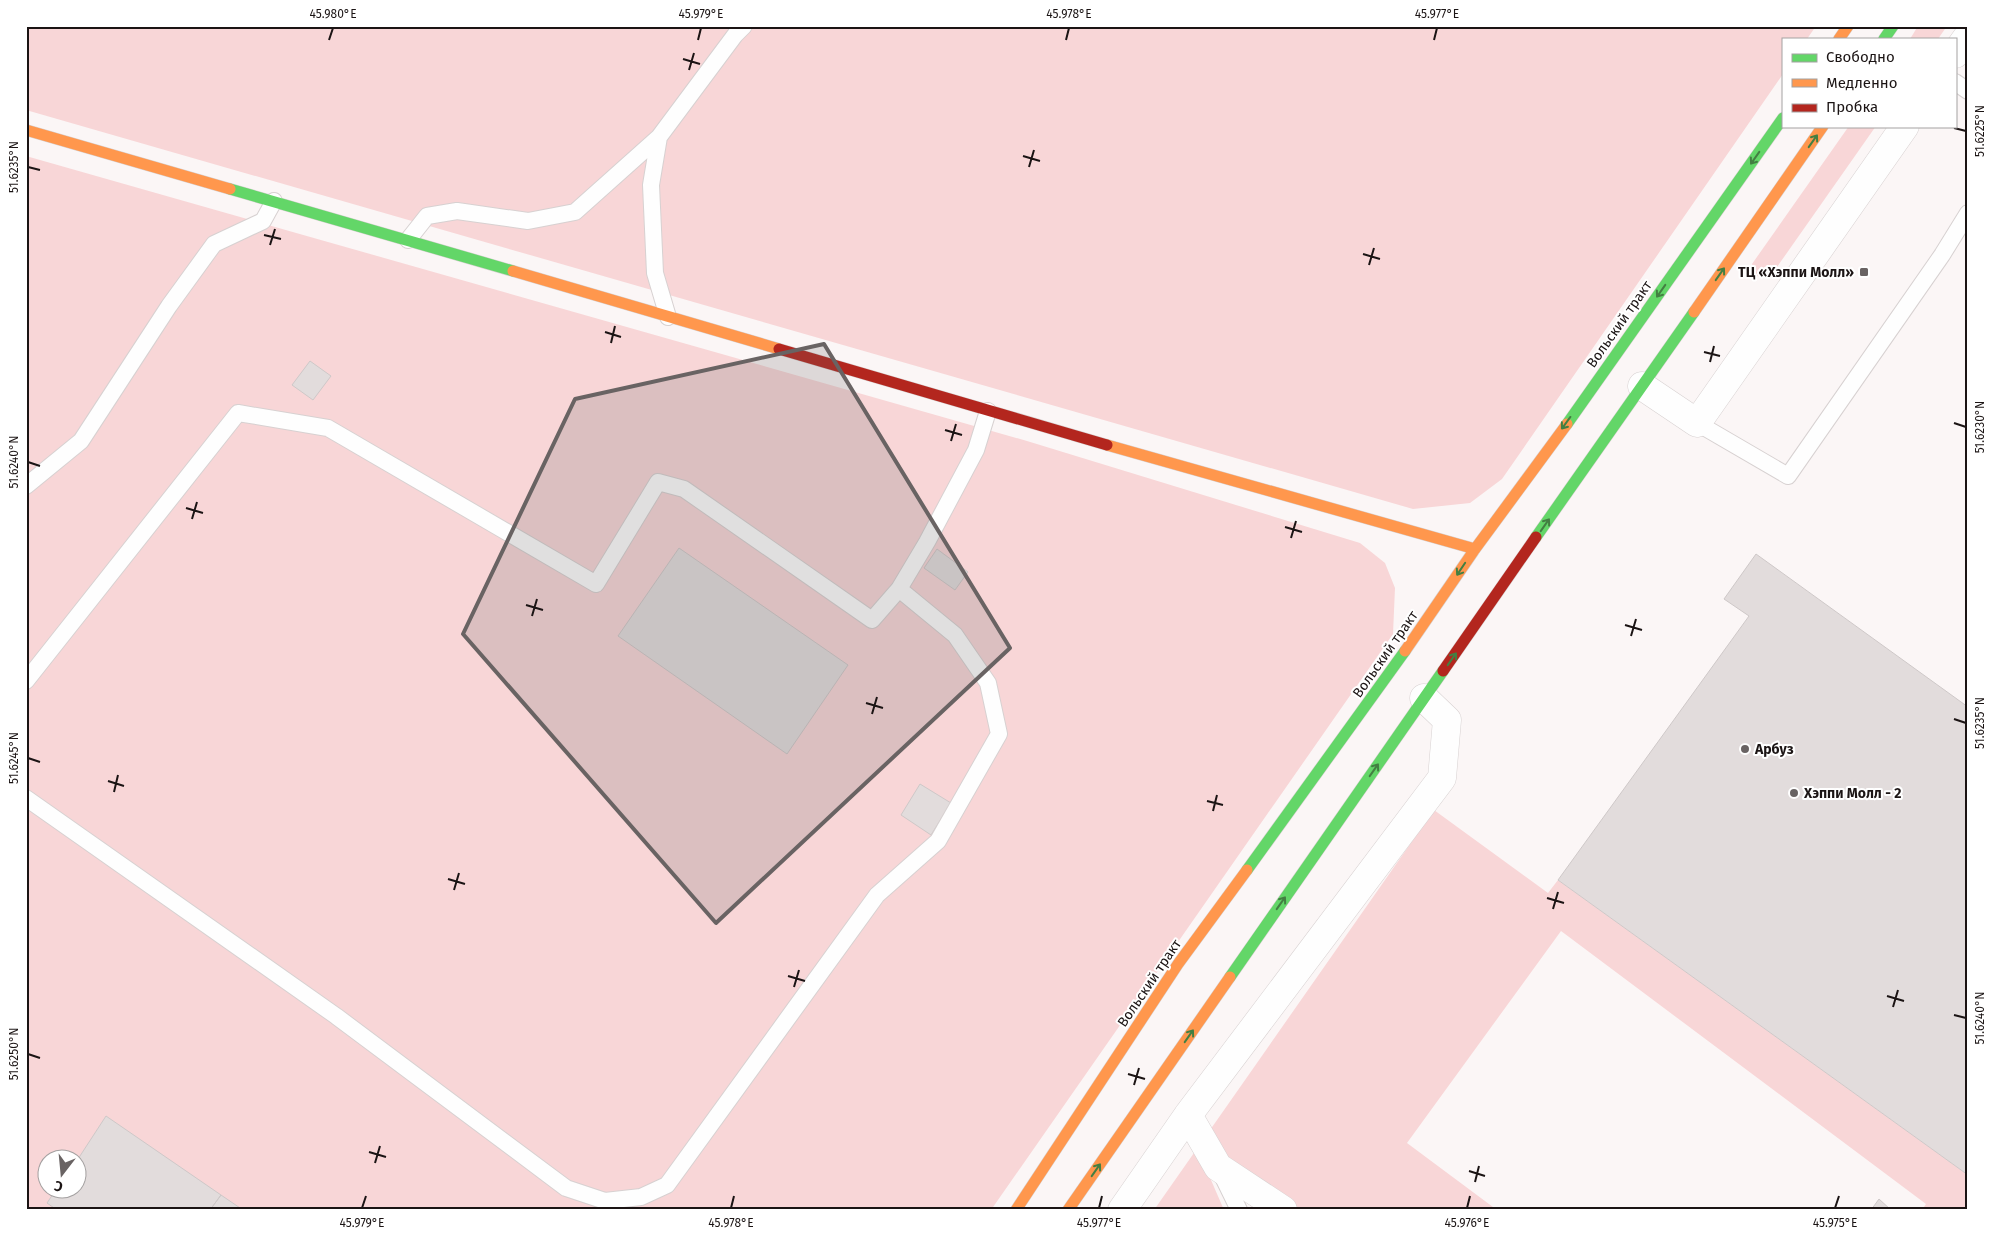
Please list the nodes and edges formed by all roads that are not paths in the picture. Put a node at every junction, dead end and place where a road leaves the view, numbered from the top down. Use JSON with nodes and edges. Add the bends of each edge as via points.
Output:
{"nodes":[{"id":1,"x":744,"y":26,"type":"edge"},
{"id":2,"x":1848,"y":26,"type":"edge"},
{"id":3,"x":1893,"y":26,"type":"edge"},
{"id":4,"x":1968,"y":36,"type":"edge"},
{"id":5,"x":1840,"y":38,"type":"edge"},
{"id":6,"x":1885,"y":38,"type":"edge"},
{"id":7,"x":1956,"y":53,"type":"edge"},
{"id":8,"x":1956,"y":83,"type":"edge"},
{"id":9,"x":1968,"y":91,"type":"edge"},
{"id":10,"x":1782,"y":119,"type":"edge"},
{"id":11,"x":1822,"y":128,"type":"edge"},
{"id":12,"x":1904,"y":128,"type":"edge"},
{"id":13,"x":26,"y":130,"type":"edge"},
{"id":14,"x":659,"y":137,"type":"junction"},
{"id":15,"x":274,"y":201,"type":"junction"},
{"id":16,"x":1968,"y":213,"type":"edge"},
{"id":17,"x":408,"y":240,"type":"junction"},
{"id":18,"x":668,"y":317,"type":"junction"},
{"id":19,"x":1642,"y":386,"type":"junction"},
{"id":20,"x":988,"y":411,"type":"junction"},
{"id":21,"x":1697,"y":423,"type":"junction"},
{"id":22,"x":26,"y":486,"type":"edge"},
{"id":23,"x":1475,"y":549,"type":"junction"},
{"id":24,"x":899,"y":589,"type":"junction"},
{"id":25,"x":26,"y":681,"type":"edge"},
{"id":26,"x":1424,"y":698,"type":"junction"},
{"id":27,"x":26,"y":798,"type":"edge"},
{"id":28,"x":1188,"y":1116,"type":"junction"},
{"id":29,"x":1218,"y":1167,"type":"junction"},
{"id":30,"x":1016,"y":1210,"type":"edge"},
{"id":31,"x":1068,"y":1210,"type":"edge"},
{"id":32,"x":1122,"y":1210,"type":"edge"},
{"id":33,"x":1239,"y":1210,"type":"edge"},
{"id":34,"x":1283,"y":1210,"type":"edge"}],
"edges":[{"from":1,"to":14,"type":"lane"},
{"from":2,"to":5,"type":"main road"},
{"from":3,"to":6,"type":"main road"},
{"from":4,"to":7,"type":"street"},
{"from":8,"to":9,"type":"lane"},
{"from":10,"to":23,"type":"main road","name":"Вольский тракт","one_way":true},
{"from":19,"to":11,"type":"main road","one_way":true},
{"from":12,"to":21,"type":"street"},
{"from":13,"to":15,"type":"main road"},
{"from":14,"to":17,"type":"lane","via":[[575,212],[528,222],[457,211],[427,216]]},
{"from":14,"to":18,"type":"lane","via":[[651,184],[655,273]]},
{"from":15,"to":17,"type":"main road"},
{"from":15,"to":22,"type":"lane","via":[[263,221],[214,244],[169,306],[81,441]]},
{"from":16,"to":21,"type":"lane","via":[[1788,476]]},
{"from":17,"to":18,"type":"main road"},
{"from":18,"to":20,"type":"main road"},
{"from":19,"to":21,"type":"street"},
{"from":26,"to":19,"type":"main road","one_way":true},
{"from":20,"to":23,"type":"main road"},
{"from":20,"to":24,"type":"lane","via":[[976,450]]},
{"from":23,"to":30,"type":"main road","name":"Вольский тракт","one_way":true,"via":[[1393,670],[1178,964]]},
{"from":24,"to":25,"type":"lane","via":[[872,620],[684,489],[658,482],[596,584],[328,428],[238,413]]},
{"from":24,"to":27,"type":"lane","via":[[954,636],[988,683],[999,734],[938,841],[877,895],[667,1186],[641,1198],[605,1201],[566,1188],[336,1016]]},
{"from":26,"to":28,"type":"street","via":[[1447,720],[1442,778]]},
{"from":31,"to":26,"type":"main road","one_way":true},
{"from":28,"to":29,"type":"street"},
{"from":28,"to":32,"type":"street"},
{"from":29,"to":33,"type":"lane"},
{"from":29,"to":34,"type":"street"}]}
